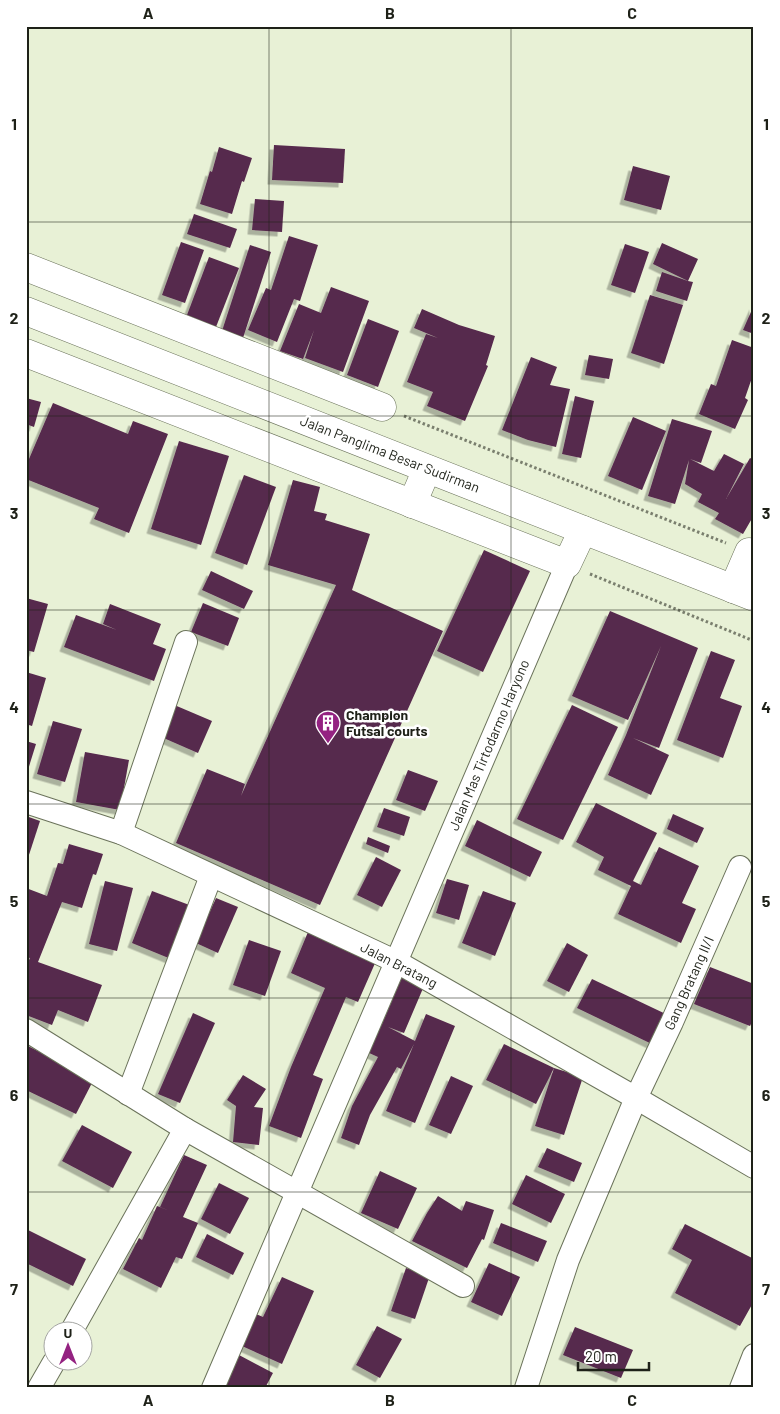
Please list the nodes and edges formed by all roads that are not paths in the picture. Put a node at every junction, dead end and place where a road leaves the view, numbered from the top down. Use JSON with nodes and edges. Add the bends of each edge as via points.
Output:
{"nodes":[{"id":1,"x":26,"y":267,"type":"edge"},
{"id":2,"x":26,"y":311,"type":"edge"},
{"id":3,"x":26,"y":353,"type":"edge"},
{"id":4,"x":382,"y":407,"type":"road end"},
{"id":5,"x":427,"y":468,"type":"junction"},
{"id":6,"x":412,"y":504,"type":"junction"},
{"id":7,"x":582,"y":530,"type":"junction"},
{"id":8,"x":749,"y":552,"type":"road end"},
{"id":9,"x":566,"y":564,"type":"junction"},
{"id":10,"x":744,"y":593,"type":"edge"},
{"id":11,"x":186,"y":642,"type":"dead end"},
{"id":12,"x":26,"y":802,"type":"edge"},
{"id":13,"x":121,"y":833,"type":"junction"},
{"id":14,"x":740,"y":867,"type":"dead end"},
{"id":15,"x":211,"y":876,"type":"junction"},
{"id":16,"x":396,"y":962,"type":"junction"},
{"id":17,"x":26,"y":1030,"type":"edge"},
{"id":18,"x":128,"y":1094,"type":"junction"},
{"id":19,"x":636,"y":1098,"type":"junction"},
{"id":20,"x":185,"y":1129,"type":"junction"},
{"id":21,"x":754,"y":1167,"type":"edge"},
{"id":22,"x":297,"y":1193,"type":"junction"},
{"id":23,"x":463,"y":1286,"type":"dead end"},
{"id":24,"x":77,"y":1322,"type":"edge"},
{"id":25,"x":754,"y":1355,"type":"edge"},
{"id":26,"x":48,"y":1372,"type":"edge"},
{"id":27,"x":39,"y":1388,"type":"edge"},
{"id":28,"x":213,"y":1388,"type":"edge"},
{"id":29,"x":526,"y":1388,"type":"edge"},
{"id":30,"x":741,"y":1388,"type":"edge"}],
"edges":[{"from":1,"to":4,"type":"street"},
{"from":2,"to":5,"type":"street","name":"Jalan Panglima Besar Sudirman"},
{"from":3,"to":6,"type":"street"},
{"from":5,"to":6,"type":"street"},
{"from":5,"to":7,"type":"street","name":"Jalan Panglima Besar Sudirman"},
{"from":6,"to":9,"type":"street"},
{"from":7,"to":9,"type":"street","name":"Jalan Mas Tirtodarmo Haryono"},
{"from":7,"to":10,"type":"street","name":"Jalan Panglima Besar Sudirman"},
{"from":8,"to":10,"type":"street"},
{"from":9,"to":16,"type":"street","name":"Jalan Mas Tirtodarmo Haryono"},
{"from":11,"to":13,"type":"street"},
{"from":12,"to":13,"type":"street","name":"Jalan Bratang"},
{"from":13,"to":15,"type":"street","name":"Jalan Bratang"},
{"from":14,"to":19,"type":"street","name":"Gang Bratang II/I"},
{"from":15,"to":16,"type":"street","name":"Jalan Bratang"},
{"from":15,"to":18,"type":"street"},
{"from":16,"to":19,"type":"street","name":"Jalan Bratang"},
{"from":16,"to":22,"type":"street","name":"Jalan Mas Tirtodarmo Haryono"},
{"from":17,"to":18,"type":"street"},
{"from":18,"to":20,"type":"street"},
{"from":19,"to":21,"type":"street","name":"Jalan Bratang"},
{"from":19,"to":29,"type":"street","name":"Gang Bratang II/I","via":[[568,1260]]},
{"from":20,"to":22,"type":"street"},
{"from":20,"to":24,"type":"street"},
{"from":22,"to":23,"type":"street"},
{"from":22,"to":28,"type":"street","name":"Jalan Mas Tirtodarmo Haryono"},
{"from":25,"to":30,"type":"street"},
{"from":26,"to":27,"type":"street"}]}
